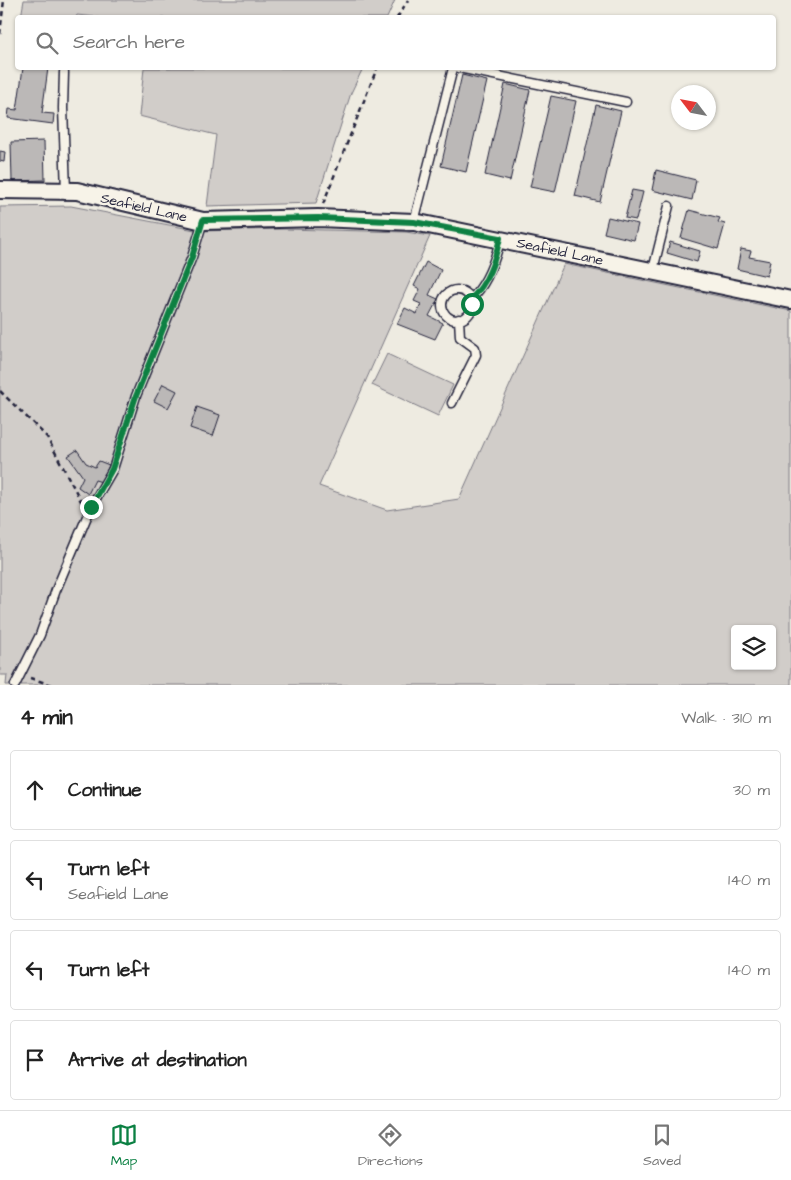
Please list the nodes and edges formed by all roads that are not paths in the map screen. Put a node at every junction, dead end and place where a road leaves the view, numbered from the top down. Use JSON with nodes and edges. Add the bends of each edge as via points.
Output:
{"nodes":[{"id":1,"x":452,"y":70,"type":"edge"},
{"id":2,"x":470,"y":70,"type":"edge"},
{"id":3,"x":64,"y":72,"type":"dead end"},
{"id":4,"x":626,"y":102,"type":"dead end"},
{"id":5,"x":0,"y":190,"type":"edge"},
{"id":6,"x":66,"y":191,"type":"junction"},
{"id":7,"x":669,"y":206,"type":"dead end"},
{"id":8,"x":203,"y":220,"type":"junction"},
{"id":9,"x":414,"y":222,"type":"junction"},
{"id":10,"x":500,"y":238,"type":"junction"},
{"id":11,"x":653,"y":270,"type":"junction"},
{"id":12,"x":471,"y":299,"type":"junction"},
{"id":13,"x":791,"y":300,"type":"edge"},
{"id":14,"x":459,"y":319,"type":"junction"},
{"id":15,"x":452,"y":403,"type":"dead end"},
{"id":16,"x":15,"y":685,"type":"edge"}],
"edges":[{"from":1,"to":9,"type":"lane"},
{"from":2,"to":4,"type":"lane"},
{"from":3,"to":6,"type":"lane"},
{"from":5,"to":6,"type":"street","name":"Seafield Lane"},
{"from":6,"to":8,"type":"street","name":"Seafield Lane"},
{"from":7,"to":11,"type":"lane"},
{"from":8,"to":9,"type":"street","name":"Seafield Lane","via":[[318,218]]},
{"from":8,"to":16,"type":"lane","via":[[192,257],[136,396],[112,469],[88,515],[40,635]]},
{"from":9,"to":10,"type":"street","name":"Seafield Lane"},
{"from":10,"to":11,"type":"street","name":"Seafield Lane"},
{"from":10,"to":12,"type":"lane","via":[[492,266],[480,290]]},
{"from":11,"to":13,"type":"street","name":"Seafield Lane"},
{"from":12,"to":14,"type":"lane","via":[[470,313]]},
{"from":12,"to":14,"type":"lane","via":[[464,292],[455,290],[444,298],[444,312],[452,319]]},
{"from":14,"to":15,"type":"lane","via":[[460,337],[475,348],[476,355]]}]}
